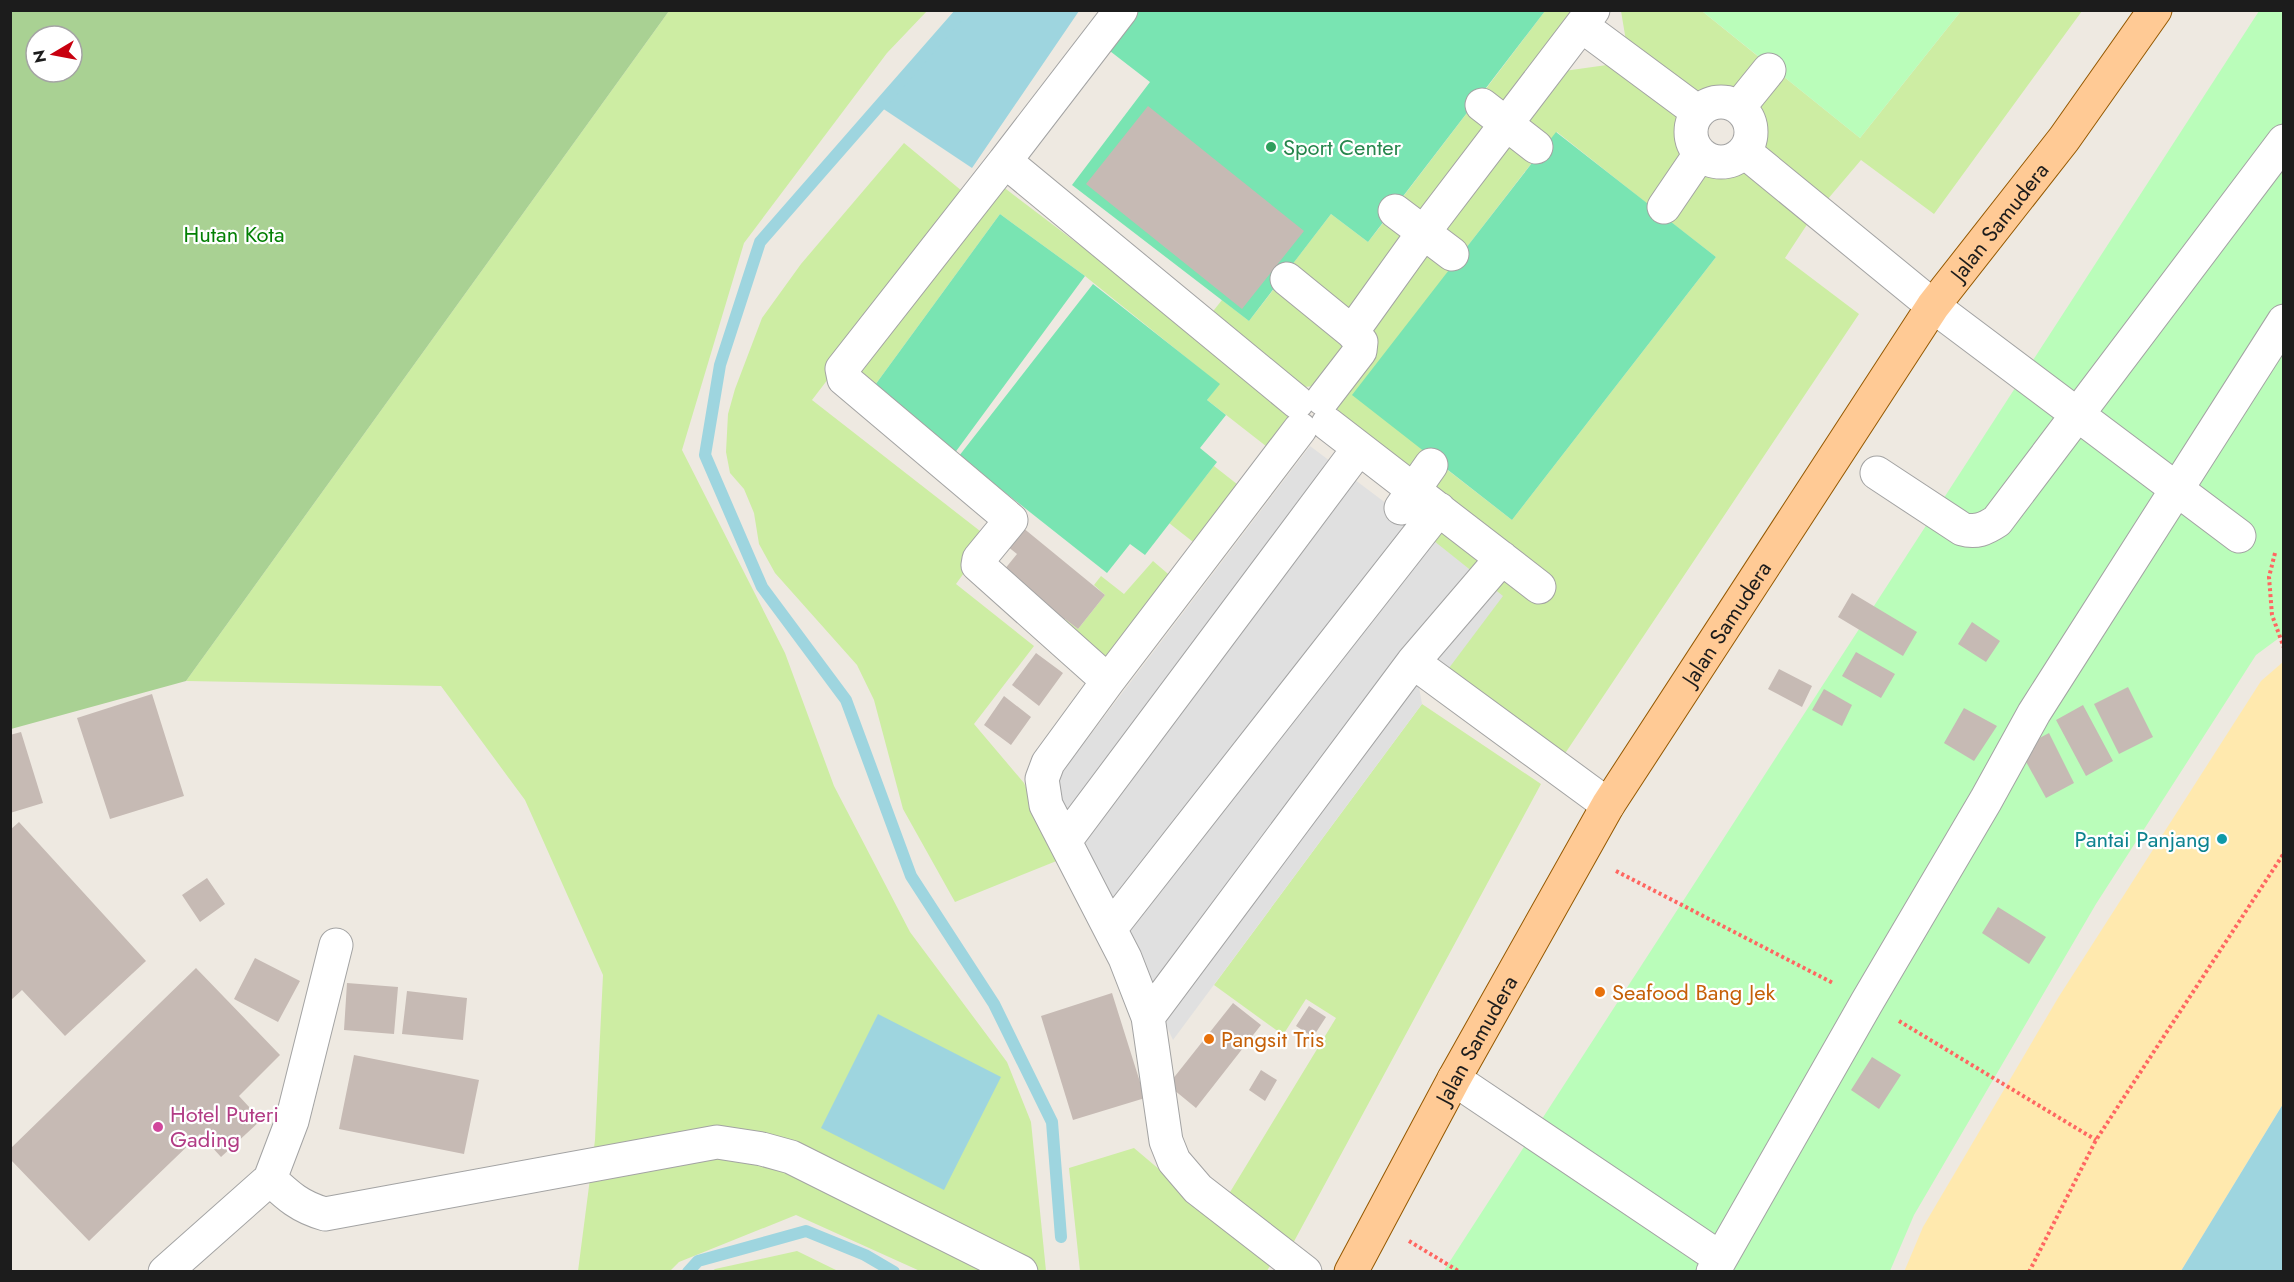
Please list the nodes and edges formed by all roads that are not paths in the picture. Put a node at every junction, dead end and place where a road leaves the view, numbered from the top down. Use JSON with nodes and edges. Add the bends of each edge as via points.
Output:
{"nodes":[{"id":1,"x":1121,"y":10,"type":"edge"},
{"id":2,"x":2155,"y":10,"type":"edge"},
{"id":3,"x":1588,"y":18,"type":"edge"},
{"id":4,"x":1768,"y":70,"type":"dead end"},
{"id":5,"x":1739,"y":106,"type":"junction"},
{"id":6,"x":1698,"y":112,"type":"junction"},
{"id":7,"x":1494,"y":114,"type":"junction"},
{"id":8,"x":2283,"y":141,"type":"edge"},
{"id":9,"x":1536,"y":147,"type":"dead end"},
{"id":10,"x":1745,"y":152,"type":"junction"},
{"id":11,"x":1700,"y":154,"type":"junction"},
{"id":12,"x":1005,"y":160,"type":"junction"},
{"id":13,"x":1664,"y":207,"type":"dead end"},
{"id":14,"x":1395,"y":211,"type":"dead end"},
{"id":15,"x":1423,"y":233,"type":"junction"},
{"id":16,"x":1452,"y":254,"type":"dead end"},
{"id":17,"x":1287,"y":279,"type":"dead end"},
{"id":18,"x":1933,"y":306,"type":"junction"},
{"id":19,"x":2283,"y":321,"type":"edge"},
{"id":20,"x":1352,"y":332,"type":"junction"},
{"id":21,"x":1312,"y":413,"type":"junction"},
{"id":22,"x":2076,"y":415,"type":"junction"},
{"id":23,"x":1359,"y":448,"type":"junction"},
{"id":24,"x":1877,"y":473,"type":"dead end"},
{"id":25,"x":2176,"y":488,"type":"junction"},
{"id":26,"x":1421,"y":493,"type":"junction"},
{"id":27,"x":2239,"y":536,"type":"dead end"},
{"id":28,"x":1502,"y":558,"type":"junction"},
{"id":29,"x":1539,"y":587,"type":"dead end"},
{"id":30,"x":1413,"y":662,"type":"junction"},
{"id":31,"x":1108,"y":681,"type":"junction"},
{"id":32,"x":1608,"y":806,"type":"junction"},
{"id":33,"x":1065,"y":841,"type":"junction"},
{"id":34,"x":1110,"y":929,"type":"junction"},
{"id":35,"x":336,"y":945,"type":"dead end"},
{"id":36,"x":1148,"y":1017,"type":"junction"},
{"id":37,"x":1454,"y":1079,"type":"junction"},
{"id":38,"x":270,"y":1179,"type":"junction"},
{"id":39,"x":1716,"y":1265,"type":"edge"},
{"id":40,"x":165,"y":1272,"type":"edge"},
{"id":41,"x":1022,"y":1272,"type":"edge"},
{"id":42,"x":1305,"y":1272,"type":"edge"},
{"id":43,"x":1351,"y":1272,"type":"edge"}],
"edges":[{"from":1,"to":12,"type":"lane"},
{"from":2,"to":18,"type":"main road","name":"Jalan Samudera","via":[[2064,139]]},
{"from":3,"to":6,"type":"lane"},
{"from":3,"to":7,"type":"lane"},
{"from":4,"to":5,"type":"lane"},
{"from":5,"to":6,"type":"lane","via":[[1717,101]]},
{"from":5,"to":10,"type":"lane","via":[[1752,128]]},
{"from":6,"to":11,"type":"lane","via":[[1690,133]]},
{"from":7,"to":9,"type":"lane"},
{"from":7,"to":15,"type":"lane"},
{"from":8,"to":22,"type":"lane"},
{"from":10,"to":11,"type":"lane","via":[[1731,161],[1715,162]]},
{"from":10,"to":18,"type":"lane"},
{"from":11,"to":13,"type":"lane"},
{"from":12,"to":21,"type":"lane"},
{"from":12,"to":31,"type":"lane","via":[[842,369],[842,375],[1011,520],[978,565]]},
{"from":14,"to":15,"type":"lane"},
{"from":15,"to":16,"type":"lane"},
{"from":15,"to":20,"type":"lane"},
{"from":17,"to":20,"type":"lane"},
{"from":18,"to":22,"type":"lane"},
{"from":18,"to":32,"type":"main road","name":"Jalan Samudera"},
{"from":19,"to":25,"type":"lane"},
{"from":20,"to":21,"type":"lane","via":[[1361,342],[1360,351]]},
{"from":21,"to":23,"type":"lane"},
{"from":21,"to":31,"type":"lane"},
{"from":22,"to":24,"type":"lane","via":[[1997,520],[1985,529],[1962,529]]},
{"from":22,"to":25,"type":"lane"},
{"from":23,"to":26,"type":"lane"},
{"from":23,"to":33,"type":"lane"},
{"from":25,"to":27,"type":"lane"},
{"from":25,"to":39,"type":"lane","via":[[2034,713]]},
{"from":26,"to":28,"type":"lane"},
{"from":26,"to":34,"type":"lane"},
{"from":28,"to":29,"type":"lane"},
{"from":28,"to":30,"type":"lane"},
{"from":30,"to":32,"type":"lane"},
{"from":30,"to":36,"type":"lane"},
{"from":31,"to":33,"type":"lane","via":[[1048,763],[1042,779],[1046,805]]},
{"from":32,"to":37,"type":"main road","name":"Jalan Samudera"},
{"from":33,"to":34,"type":"lane"},
{"from":34,"to":36,"type":"lane"},
{"from":35,"to":38,"type":"lane","via":[[292,1121]]},
{"from":36,"to":42,"type":"lane","via":[[1167,1141],[1174,1161],[1198,1189]]},
{"from":37,"to":39,"type":"lane"},
{"from":37,"to":43,"type":"main road","name":"Jalan Samudera"},
{"from":38,"to":40,"type":"lane"},
{"from":38,"to":41,"type":"lane","via":[[306,1209],[325,1214],[717,1142],[791,1158]]}]}
